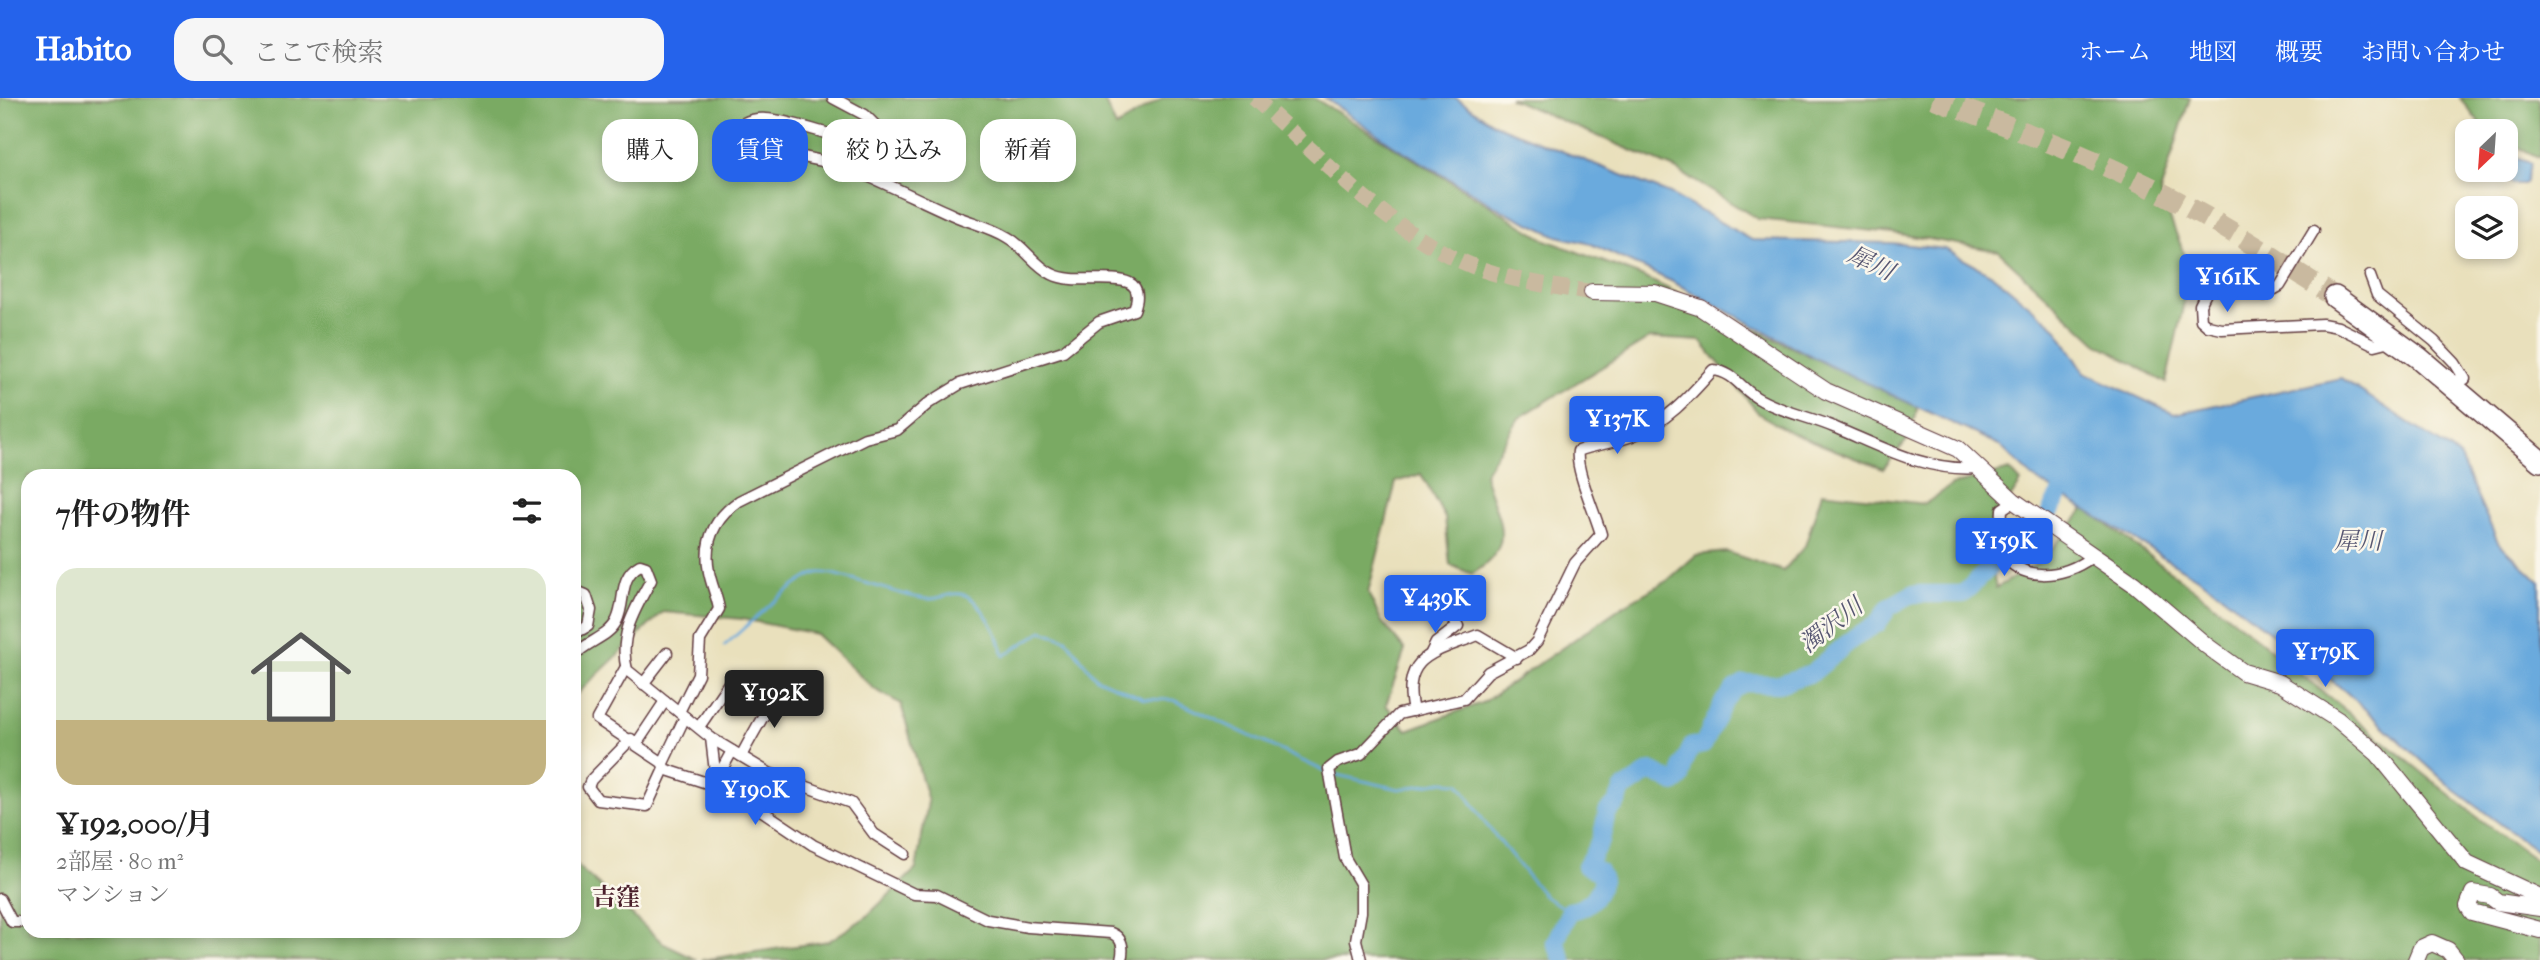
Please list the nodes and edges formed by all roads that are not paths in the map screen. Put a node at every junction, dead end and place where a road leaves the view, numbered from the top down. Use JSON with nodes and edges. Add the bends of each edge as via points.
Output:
{"nodes":[{"id":1,"x":833,"y":98,"type":"edge"},
{"id":2,"x":2314,"y":230,"type":"dead end"},
{"id":3,"x":2370,"y":276,"type":"dead end"},
{"id":4,"x":1592,"y":292,"type":"tunnel mouth"},
{"id":5,"x":2335,"y":297,"type":"tunnel mouth"},
{"id":6,"x":2395,"y":340,"type":"junction"},
{"id":7,"x":2447,"y":382,"type":"junction"},
{"id":8,"x":2540,"y":461,"type":"edge"},
{"id":9,"x":1978,"y":468,"type":"junction"},
{"id":10,"x":2014,"y":502,"type":"junction"},
{"id":11,"x":2092,"y":557,"type":"junction"},
{"id":12,"x":581,"y":593,"type":"edge"},
{"id":13,"x":1434,"y":593,"type":"dead end"},
{"id":14,"x":581,"y":630,"type":"edge"},
{"id":15,"x":581,"y":647,"type":"edge"},
{"id":16,"x":667,"y":653,"type":"dead end"},
{"id":17,"x":1431,"y":653,"type":"junction"},
{"id":18,"x":1517,"y":658,"type":"junction"},
{"id":19,"x":626,"y":667,"type":"junction"},
{"id":20,"x":729,"y":683,"type":"dead end"},
{"id":21,"x":643,"y":684,"type":"junction"},
{"id":22,"x":789,"y":684,"type":"dead end"},
{"id":23,"x":666,"y":701,"type":"junction"},
{"id":24,"x":1413,"y":710,"type":"junction"},
{"id":25,"x":682,"y":715,"type":"junction"},
{"id":26,"x":699,"y":727,"type":"junction"},
{"id":27,"x":711,"y":738,"type":"junction"},
{"id":28,"x":634,"y":741,"type":"junction"},
{"id":29,"x":737,"y":753,"type":"junction"},
{"id":30,"x":663,"y":766,"type":"junction"},
{"id":31,"x":716,"y":780,"type":"junction"},
{"id":32,"x":905,"y":854,"type":"dead end"},
{"id":33,"x":2540,"y":897,"type":"edge"},
{"id":34,"x":0,"y":899,"type":"edge"},
{"id":35,"x":2540,"y":908,"type":"edge"},
{"id":36,"x":21,"y":922,"type":"edge"},
{"id":37,"x":2540,"y":930,"type":"edge"},
{"id":38,"x":1121,"y":960,"type":"edge"},
{"id":39,"x":1361,"y":960,"type":"edge"},
{"id":40,"x":2416,"y":960,"type":"edge"},
{"id":41,"x":2456,"y":960,"type":"edge"}],
"edges":[{"from":1,"to":25,"type":"street","via":[[870,118],[873,131],[848,138],[775,119],[749,120],[739,124],[734,135],[847,167],[1009,237],[1050,274],[1074,281],[1122,279],[1133,284],[1139,297],[1134,310],[1098,322],[1063,351],[960,384],[897,430],[865,438],[724,512],[712,529],[708,556],[719,609],[700,640],[698,674]]},
{"from":2,"to":6,"type":"street","via":[[2280,286],[2264,295],[2222,285],[2208,289],[2200,305],[2201,320],[2222,330],[2322,324],[2375,345]]},
{"from":3,"to":7,"type":"street","via":[[2377,295],[2434,341],[2465,379]]},
{"from":4,"to":9,"type":"street","via":[[1655,293],[1701,308],[1826,391],[1958,449]]},
{"from":5,"to":6,"type":"highway"},
{"from":6,"to":7,"type":"highway"},
{"from":7,"to":8,"type":"highway"},
{"from":9,"to":10,"type":"street"},
{"from":9,"to":18,"type":"street","via":[[1946,467],[1894,454],[1783,411],[1755,398],[1731,374],[1713,370],[1691,398],[1658,421],[1632,436],[1578,451],[1578,474],[1588,490],[1601,534],[1575,563],[1537,641]]},
{"from":10,"to":11,"type":"street"},
{"from":10,"to":11,"type":"street","via":[[2003,509],[2000,550],[2013,566],[2046,575]]},
{"from":11,"to":33,"type":"street","via":[[2134,584],[2244,672],[2280,683],[2338,720],[2378,754],[2467,863]]},
{"from":12,"to":14,"type":"street","via":[[591,610],[588,626]]},
{"from":13,"to":17,"type":"street","via":[[1458,626],[1436,643]]},
{"from":15,"to":19,"type":"street","via":[[611,630],[625,581],[640,565],[650,572],[651,580],[624,638]]},
{"from":16,"to":21,"type":"street"},
{"from":17,"to":18,"type":"street","via":[[1478,635]]},
{"from":17,"to":24,"type":"street","via":[[1409,681]]},
{"from":18,"to":24,"type":"street","via":[[1488,672],[1464,699]]},
{"from":19,"to":21,"type":"street"},
{"from":19,"to":28,"type":"street","via":[[597,719]]},
{"from":20,"to":26,"type":"street"},
{"from":21,"to":23,"type":"street"},
{"from":22,"to":29,"type":"street","via":[[782,687]]},
{"from":23,"to":25,"type":"street"},
{"from":23,"to":28,"type":"street"},
{"from":24,"to":39,"type":"street","via":[[1399,714],[1361,754],[1338,762],[1329,772],[1345,858],[1361,885],[1356,940]]},
{"from":25,"to":26,"type":"street"},
{"from":25,"to":30,"type":"street"},
{"from":26,"to":27,"type":"street"},
{"from":27,"to":29,"type":"street"},
{"from":27,"to":31,"type":"street"},
{"from":28,"to":30,"type":"street"},
{"from":28,"to":30,"type":"street","via":[[591,780],[588,788],[598,800],[647,806]]},
{"from":29,"to":31,"type":"street"},
{"from":29,"to":32,"type":"street","via":[[769,774],[851,803],[874,834]]},
{"from":30,"to":31,"type":"street","via":[[701,782]]},
{"from":31,"to":38,"type":"street","via":[[808,842],[914,894],[937,895],[988,920],[1111,933],[1123,946]]},
{"from":34,"to":36,"type":"street","via":[[12,922]]},
{"from":35,"to":37,"type":"street","via":[[2473,893],[2468,906],[2472,912]]},
{"from":40,"to":41,"type":"street","via":[[2421,948],[2432,943],[2448,950]]}]}
